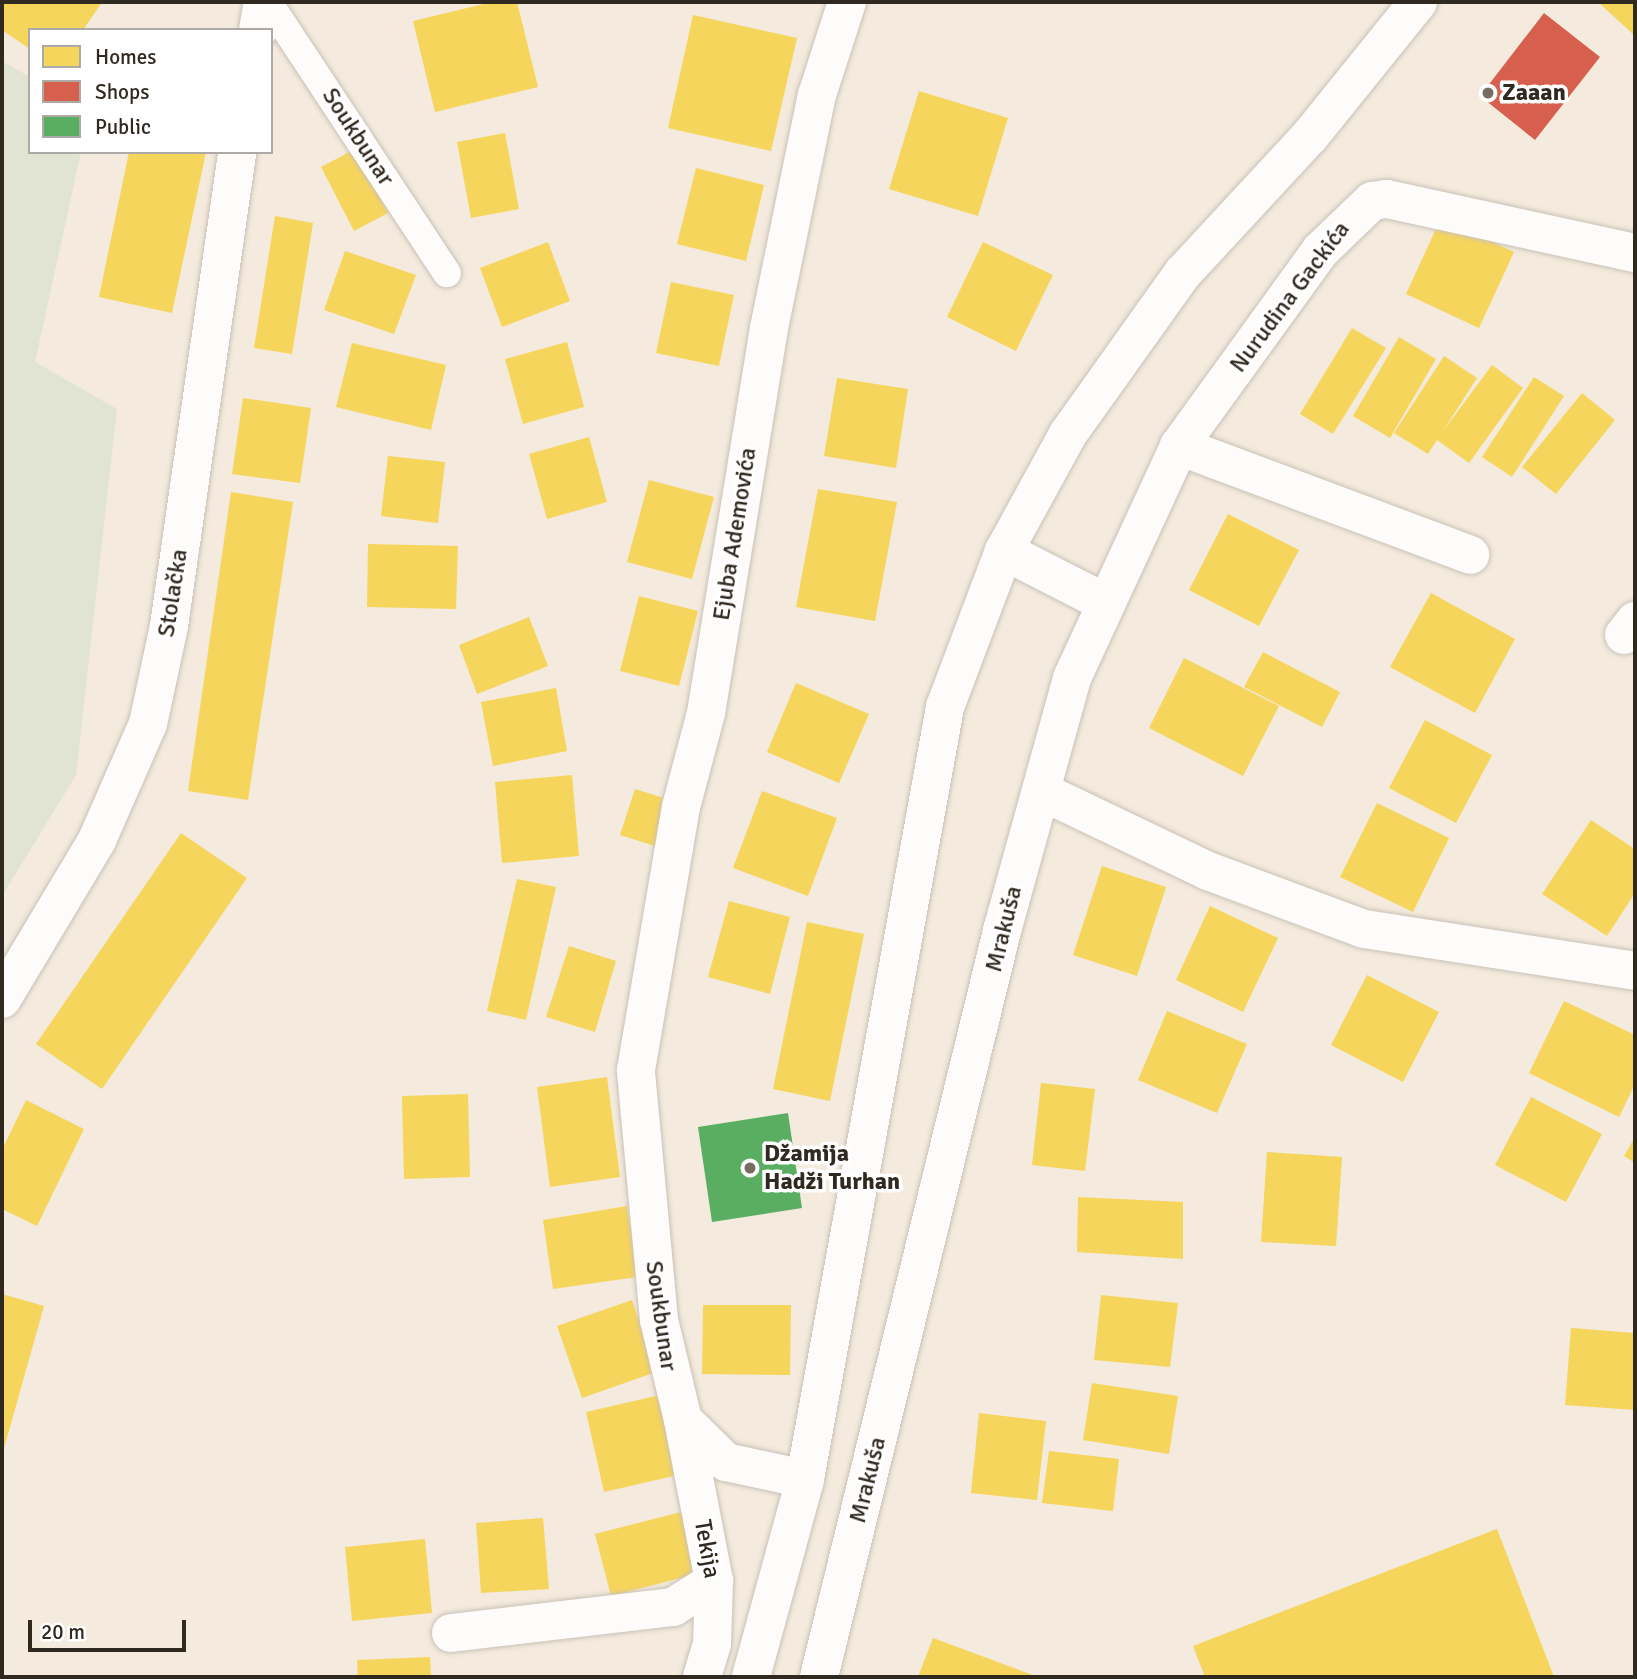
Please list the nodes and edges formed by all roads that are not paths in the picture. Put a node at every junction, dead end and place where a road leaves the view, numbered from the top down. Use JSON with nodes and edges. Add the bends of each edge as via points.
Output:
{"nodes":[{"id":1,"x":263,"y":2,"type":"edge"},
{"id":2,"x":268,"y":2,"type":"edge"},
{"id":3,"x":847,"y":2,"type":"edge"},
{"id":4,"x":1418,"y":2,"type":"edge"},
{"id":5,"x":258,"y":28,"type":"edge"},
{"id":6,"x":237,"y":154,"type":"edge"},
{"id":7,"x":1635,"y":253,"type":"edge"},
{"id":8,"x":447,"y":273,"type":"dead end"},
{"id":9,"x":1179,"y":446,"type":"junction"},
{"id":10,"x":1004,"y":551,"type":"junction"},
{"id":11,"x":1470,"y":555,"type":"dead end"},
{"id":12,"x":1104,"y":602,"type":"junction"},
{"id":13,"x":1041,"y":791,"type":"junction"},
{"id":14,"x":1635,"y":971,"type":"edge"},
{"id":15,"x":2,"y":999,"type":"edge"},
{"id":16,"x":636,"y":1070,"type":"joint"},
{"id":17,"x":683,"y":1420,"type":"junction"},
{"id":18,"x":805,"y":1479,"type":"junction"},
{"id":19,"x":714,"y":1581,"type":"junction"},
{"id":20,"x":451,"y":1633,"type":"dead end"},
{"id":21,"x":702,"y":1677,"type":"edge"},
{"id":22,"x":751,"y":1677,"type":"edge"},
{"id":23,"x":819,"y":1677,"type":"edge"}],
"edges":[{"from":1,"to":5,"type":"street"},
{"from":2,"to":8,"type":"lane","name":"Soukbunar"},
{"from":3,"to":16,"type":"street","name":"Ejuba Ademovića","via":[[817,95],[769,328],[706,713],[681,807]]},
{"from":4,"to":10,"type":"street","via":[[1310,136],[1184,273],[1068,434]]},
{"from":6,"to":15,"type":"street","name":"Stolačka","via":[[169,626],[148,724],[97,840]]},
{"from":7,"to":9,"type":"street","name":"Nurudina Gackića","via":[[1387,199],[1372,201],[1320,251]]},
{"from":9,"to":11,"type":"street"},
{"from":9,"to":12,"type":"street","name":"Nurudina Gackića"},
{"from":10,"to":12,"type":"street"},
{"from":10,"to":18,"type":"street","via":[[946,707]]},
{"from":12,"to":13,"type":"street","name":"Nurudina Gackića","via":[[1072,678]]},
{"from":13,"to":14,"type":"street","via":[[1208,872],[1364,929]]},
{"from":13,"to":23,"type":"street","name":"Mrakuša"},
{"from":16,"to":17,"type":"street","name":"Soukbunar","via":[[659,1320]]},
{"from":17,"to":18,"type":"street","via":[[726,1462]]},
{"from":17,"to":19,"type":"street","name":"Tekija"},
{"from":18,"to":22,"type":"street"},
{"from":19,"to":20,"type":"street","via":[[673,1607]]},
{"from":19,"to":21,"type":"street","name":"Tekija","via":[[712,1644]]}]}
